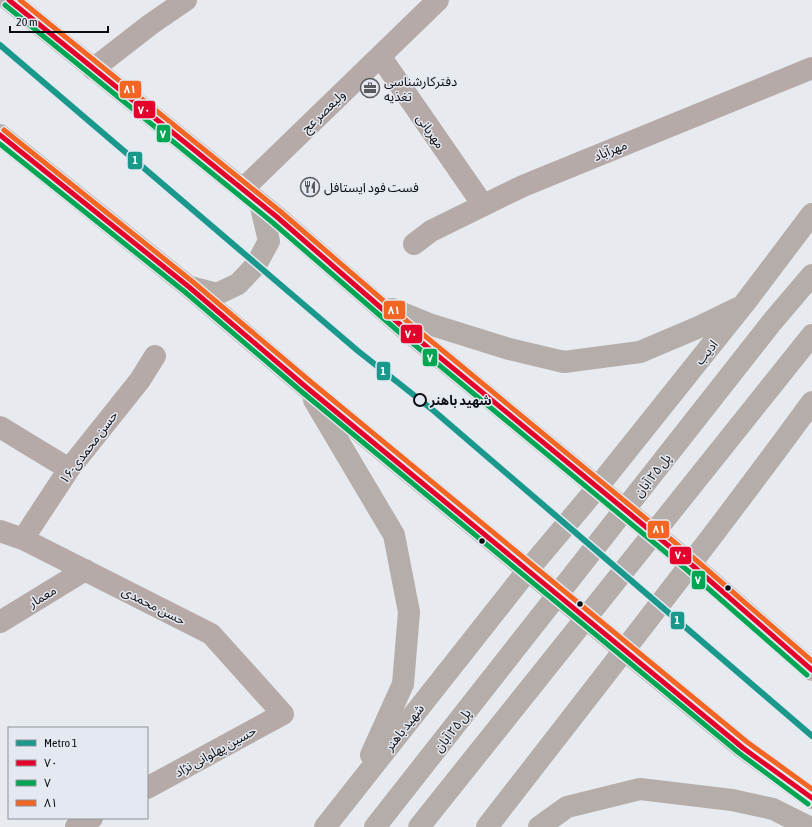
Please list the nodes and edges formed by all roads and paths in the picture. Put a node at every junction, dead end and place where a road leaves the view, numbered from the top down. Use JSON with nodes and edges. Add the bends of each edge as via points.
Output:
{"nodes":[{"id":1,"x":9,"y":0,"type":"edge"},
{"id":2,"x":186,"y":0,"type":"edge"},
{"id":3,"x":438,"y":0,"type":"edge"},
{"id":4,"x":380,"y":56,"type":"junction"},
{"id":5,"x":812,"y":68,"type":"edge"},
{"id":6,"x":93,"y":69,"type":"junction"},
{"id":7,"x":0,"y":135,"type":"edge"},
{"id":8,"x":243,"y":189,"type":"junction"},
{"id":9,"x":260,"y":203,"type":"junction"},
{"id":10,"x":483,"y":206,"type":"junction"},
{"id":11,"x":812,"y":214,"type":"edge"},
{"id":12,"x":414,"y":244,"type":"dead end"},
{"id":13,"x":812,"y":275,"type":"edge"},
{"id":14,"x":189,"y":287,"type":"junction"},
{"id":15,"x":377,"y":303,"type":"junction"},
{"id":16,"x":744,"y":304,"type":"junction"},
{"id":17,"x":812,"y":335,"type":"edge"},
{"id":18,"x":154,"y":356,"type":"dead end"},
{"id":19,"x":306,"y":387,"type":"junction"},
{"id":20,"x":812,"y":402,"type":"edge"},
{"id":21,"x":0,"y":427,"type":"edge"},
{"id":22,"x":69,"y":469,"type":"junction"},
{"id":23,"x":597,"y":488,"type":"junction"},
{"id":24,"x":0,"y":531,"type":"edge"},
{"id":25,"x":24,"y":540,"type":"junction"},
{"id":26,"x":692,"y":565,"type":"junction"},
{"id":27,"x":85,"y":570,"type":"junction"},
{"id":28,"x":528,"y":570,"type":"junction"},
{"id":29,"x":0,"y":622,"type":"edge"},
{"id":30,"x":623,"y":650,"type":"junction"},
{"id":31,"x":812,"y":670,"type":"edge"},
{"id":32,"x":283,"y":714,"type":"joint"},
{"id":33,"x":357,"y":786,"type":"junction"},
{"id":34,"x":148,"y":787,"type":"edge"},
{"id":35,"x":812,"y":798,"type":"edge"},
{"id":36,"x":90,"y":819,"type":"edge"},
{"id":37,"x":76,"y":827,"type":"edge"},
{"id":38,"x":325,"y":827,"type":"edge"},
{"id":39,"x":375,"y":827,"type":"edge"},
{"id":40,"x":419,"y":827,"type":"edge"},
{"id":41,"x":487,"y":827,"type":"edge"},
{"id":42,"x":539,"y":827,"type":"edge"},
{"id":43,"x":809,"y":827,"type":"edge"}],
"edges":[{"from":1,"to":6,"type":"main road"},
{"from":2,"to":6,"type":"street"},
{"from":3,"to":4,"type":"street","name":"ولیعصر عج"},
{"from":4,"to":8,"type":"street","name":"ولیعصر عج"},
{"from":4,"to":10,"type":"street","name":"مهربانی"},
{"from":5,"to":10,"type":"street","name":"مهرآباد","via":[[531,182]]},
{"from":6,"to":8,"type":"main road"},
{"from":7,"to":14,"type":"main road"},
{"from":8,"to":9,"type":"main road"},
{"from":9,"to":14,"type":"main road","via":[[268,241],[256,266],[238,284],[217,294]]},
{"from":9,"to":15,"type":"main road"},
{"from":10,"to":12,"type":"street","name":"مهرآباد","via":[[431,231]]},
{"from":11,"to":16,"type":"main road","name":"ادیب"},
{"from":13,"to":39,"type":"main road","name":"پل ۲۵ آبان","bridge":true,"via":[[772,322]]},
{"from":14,"to":19,"type":"main road"},
{"from":15,"to":16,"type":"main road","via":[[429,324],[564,362],[640,352],[699,327]]},
{"from":15,"to":23,"type":"main road"},
{"from":16,"to":23,"type":"main road","name":"ادیب"},
{"from":17,"to":40,"type":"main road","bridge":true},
{"from":18,"to":22,"type":"street","name":"۱۶-حسن محمدی","via":[[140,380]]},
{"from":19,"to":28,"type":"main road"},
{"from":19,"to":33,"type":"main road","via":[[394,535],[409,612],[403,684]]},
{"from":20,"to":26,"type":"main road"},
{"from":21,"to":22,"type":"street"},
{"from":22,"to":25,"type":"street","name":"۱۶-حسن محمدی"},
{"from":23,"to":26,"type":"main road"},
{"from":23,"to":28,"type":"main road","name":"ادیب"},
{"from":24,"to":25,"type":"street","name":"حسن محمدی"},
{"from":25,"to":27,"type":"street","name":"حسن محمدی"},
{"from":26,"to":30,"type":"main road"},
{"from":26,"to":31,"type":"main road"},
{"from":27,"to":29,"type":"street","name":"معمار"},
{"from":27,"to":32,"type":"street","name":"حسن محمدی","via":[[210,634]]},
{"from":28,"to":30,"type":"main road"},
{"from":28,"to":33,"type":"main road","name":"شهید باهنر"},
{"from":30,"to":35,"type":"main road","via":[[743,748]]},
{"from":30,"to":41,"type":"main road"},
{"from":32,"to":34,"type":"street","name":"حسین پهلوانی نژاد"},
{"from":33,"to":38,"type":"main road","name":"شهید باهنر"},
{"from":36,"to":37,"type":"street"},
{"from":42,"to":43,"type":"main road","via":[[568,807],[640,789],[732,800],[773,809]]}]}
